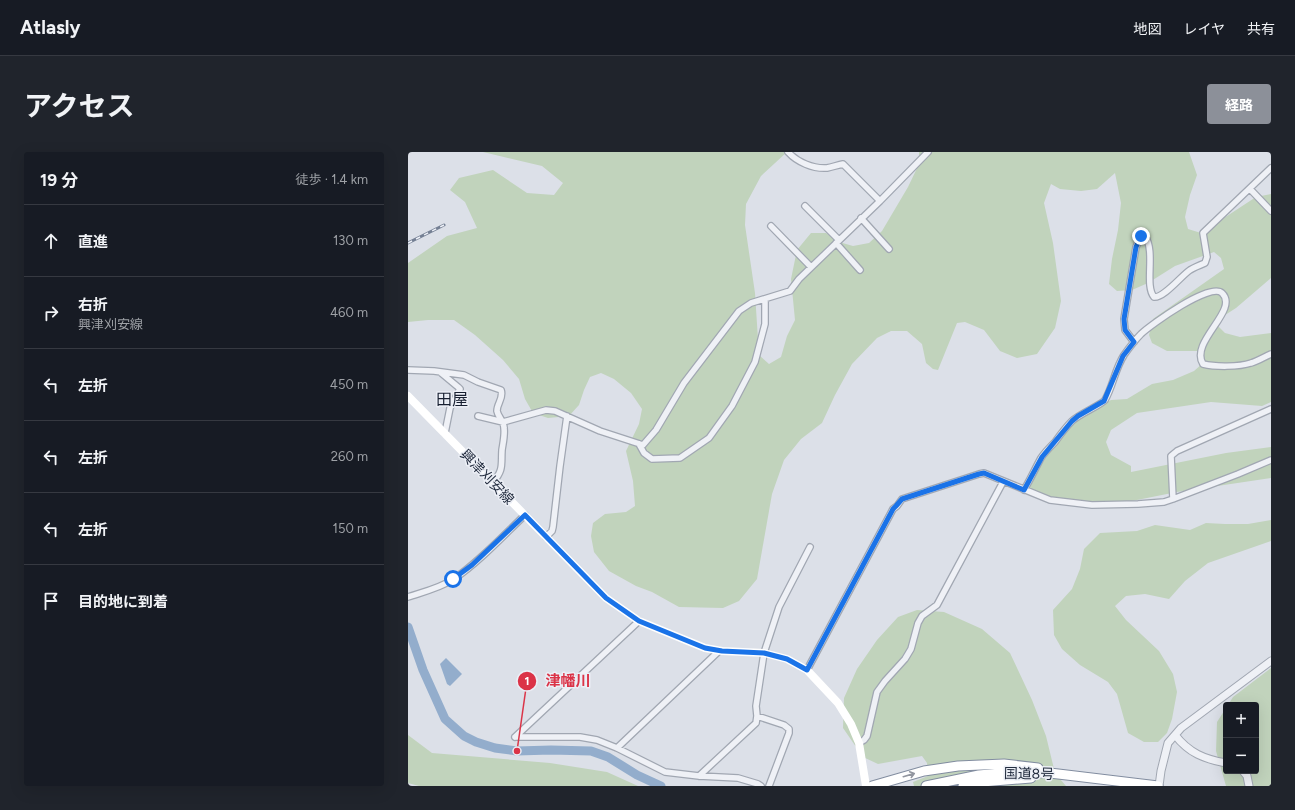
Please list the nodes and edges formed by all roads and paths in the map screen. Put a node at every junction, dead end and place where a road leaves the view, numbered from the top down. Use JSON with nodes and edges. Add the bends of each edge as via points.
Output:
{"nodes":[{"id":1,"x":788,"y":152,"type":"edge"},
{"id":2,"x":928,"y":152,"type":"edge"},
{"id":3,"x":1271,"y":168,"type":"edge"},
{"id":4,"x":1250,"y":189,"type":"junction"},
{"id":5,"x":880,"y":200,"type":"junction"},
{"id":6,"x":805,"y":206,"type":"dead end"},
{"id":7,"x":1271,"y":211,"type":"edge"},
{"id":8,"x":861,"y":218,"type":"junction"},
{"id":9,"x":771,"y":226,"type":"dead end"},
{"id":10,"x":838,"y":242,"type":"junction"},
{"id":11,"x":889,"y":249,"type":"dead end"},
{"id":12,"x":812,"y":267,"type":"junction"},
{"id":13,"x":860,"y":270,"type":"dead end"},
{"id":14,"x":765,"y":299,"type":"junction"},
{"id":15,"x":1134,"y":342,"type":"junction"},
{"id":16,"x":1271,"y":354,"type":"edge"},
{"id":17,"x":408,"y":370,"type":"edge"},
{"id":18,"x":439,"y":371,"type":"junction"},
{"id":19,"x":408,"y":396,"type":"edge"},
{"id":20,"x":1271,"y":409,"type":"edge"},
{"id":21,"x":478,"y":416,"type":"dead end"},
{"id":22,"x":567,"y":416,"type":"junction"},
{"id":23,"x":503,"y":422,"type":"junction"},
{"id":24,"x":445,"y":433,"type":"junction"},
{"id":25,"x":639,"y":444,"type":"junction"},
{"id":26,"x":1271,"y":460,"type":"edge"},
{"id":27,"x":493,"y":482,"type":"junction"},
{"id":28,"x":1003,"y":482,"type":"junction"},
{"id":29,"x":1024,"y":490,"type":"junction"},
{"id":30,"x":1173,"y":499,"type":"junction"},
{"id":31,"x":525,"y":515,"type":"junction"},
{"id":32,"x":546,"y":537,"type":"junction"},
{"id":33,"x":810,"y":547,"type":"dead end"},
{"id":34,"x":410,"y":597,"type":"edge"},
{"id":35,"x":639,"y":621,"type":"junction"},
{"id":36,"x":719,"y":651,"type":"junction"},
{"id":37,"x":764,"y":653,"type":"junction"},
{"id":38,"x":1271,"y":661,"type":"edge"},
{"id":39,"x":807,"y":670,"type":"junction"},
{"id":40,"x":757,"y":716,"type":"junction"},
{"id":41,"x":1175,"y":735,"type":"junction"},
{"id":42,"x":859,"y":743,"type":"junction"},
{"id":43,"x":617,"y":748,"type":"junction"},
{"id":44,"x":1223,"y":763,"type":"edge"},
{"id":45,"x":1050,"y":773,"type":"junction"},
{"id":46,"x":1245,"y":774,"type":"edge"},
{"id":47,"x":699,"y":776,"type":"junction"},
{"id":48,"x":1110,"y":781,"type":"junction"},
{"id":49,"x":761,"y":786,"type":"edge"},
{"id":50,"x":769,"y":786,"type":"edge"},
{"id":51,"x":866,"y":786,"type":"edge"},
{"id":52,"x":872,"y":786,"type":"edge"},
{"id":53,"x":926,"y":786,"type":"edge"},
{"id":54,"x":963,"y":786,"type":"edge"},
{"id":55,"x":1158,"y":786,"type":"edge"},
{"id":56,"x":1249,"y":786,"type":"edge"}],
"edges":[{"from":1,"to":5,"type":"street","via":[[794,159],[806,165],[825,168],[843,164]]},
{"from":2,"to":5,"type":"street"},
{"from":3,"to":4,"type":"street"},
{"from":4,"to":7,"type":"street"},
{"from":4,"to":15,"type":"street","via":[[1203,233],[1207,257],[1205,263],[1189,270],[1158,297],[1154,297],[1151,289],[1148,242],[1141,236],[1136,247],[1124,319],[1125,330]]},
{"from":5,"to":8,"type":"street"},
{"from":6,"to":10,"type":"street"},
{"from":8,"to":10,"type":"street"},
{"from":8,"to":11,"type":"street"},
{"from":9,"to":12,"type":"street"},
{"from":10,"to":12,"type":"street"},
{"from":10,"to":13,"type":"street"},
{"from":12,"to":14,"type":"street","via":[[790,291]]},
{"from":14,"to":25,"type":"street","via":[[739,311],[684,383],[656,430],[643,445]]},
{"from":14,"to":25,"type":"street","via":[[765,324],[755,362],[732,406],[709,438],[680,458],[652,459],[644,453]]},
{"from":15,"to":16,"type":"street","via":[[1177,308],[1213,291],[1224,295],[1226,304],[1202,348],[1203,364],[1241,365]]},
{"from":15,"to":29,"type":"street","via":[[1123,356],[1104,401],[1072,421],[1042,457]]},
{"from":17,"to":18,"type":"street"},
{"from":18,"to":23,"type":"street","via":[[464,375],[501,390],[498,412]]},
{"from":18,"to":24,"type":"street","via":[[460,389],[450,408]]},
{"from":19,"to":24,"type":"main road","name":"興津刈安線"},
{"from":20,"to":30,"type":"street","via":[[1171,456]]},
{"from":21,"to":23,"type":"street"},
{"from":22,"to":23,"type":"street","via":[[546,410]]},
{"from":22,"to":25,"type":"street","via":[[600,431]]},
{"from":22,"to":32,"type":"street","via":[[553,528]]},
{"from":23,"to":27,"type":"street","via":[[502,462],[499,475]]},
{"from":24,"to":27,"type":"main road","name":"興津刈安線"},
{"from":26,"to":30,"type":"street"},
{"from":27,"to":31,"type":"main road","name":"興津刈安線"},
{"from":28,"to":29,"type":"street"},
{"from":28,"to":39,"type":"street","via":[[984,473],[902,499],[893,509]]},
{"from":28,"to":42,"type":"street","via":[[937,605],[922,616],[918,623],[911,649],[905,659],[877,692],[867,736]]},
{"from":29,"to":30,"type":"street","via":[[1050,500],[1092,505],[1138,504]]},
{"from":31,"to":32,"type":"main road","name":"興津刈安線"},
{"from":31,"to":34,"type":"street","via":[[472,565],[453,579]]},
{"from":32,"to":35,"type":"main road","name":"興津刈安線","via":[[606,598]]},
{"from":33,"to":37,"type":"street","via":[[779,607]]},
{"from":35,"to":36,"type":"main road","name":"興津刈安線","via":[[705,648]]},
{"from":35,"to":43,"type":"street","via":[[515,737],[580,737]]},
{"from":36,"to":37,"type":"main road","name":"興津刈安線"},
{"from":36,"to":43,"type":"street"},
{"from":37,"to":39,"type":"main road","name":"興津刈安線","via":[[787,659]]},
{"from":37,"to":40,"type":"street","via":[[756,706]]},
{"from":38,"to":41,"type":"street","via":[[1190,720]]},
{"from":39,"to":42,"type":"main road","name":"興津刈安線","via":[[838,703]]},
{"from":40,"to":47,"type":"street","via":[[756,723]]},
{"from":40,"to":50,"type":"street","via":[[784,725],[789,730]]},
{"from":41,"to":44,"type":"street","via":[[1194,753]]},
{"from":41,"to":55,"type":"street","via":[[1168,743]]},
{"from":42,"to":51,"type":"main road","name":"興津刈安線"},
{"from":43,"to":47,"type":"street","via":[[665,772]]},
{"from":45,"to":48,"type":"highway","name":"国道8号"},
{"from":52,"to":45,"type":"highway","one_way":true,"via":[[924,771],[958,766],[1004,764],[1036,767]]},
{"from":45,"to":53,"type":"highway","name":"国道8号","via":[[1011,772],[980,775]]},
{"from":46,"to":56,"type":"street"},
{"from":47,"to":49,"type":"street","via":[[738,778]]},
{"from":48,"to":54,"type":"highway","via":[[1040,777]]},
{"from":48,"to":55,"type":"highway","name":"国道8号"}]}
